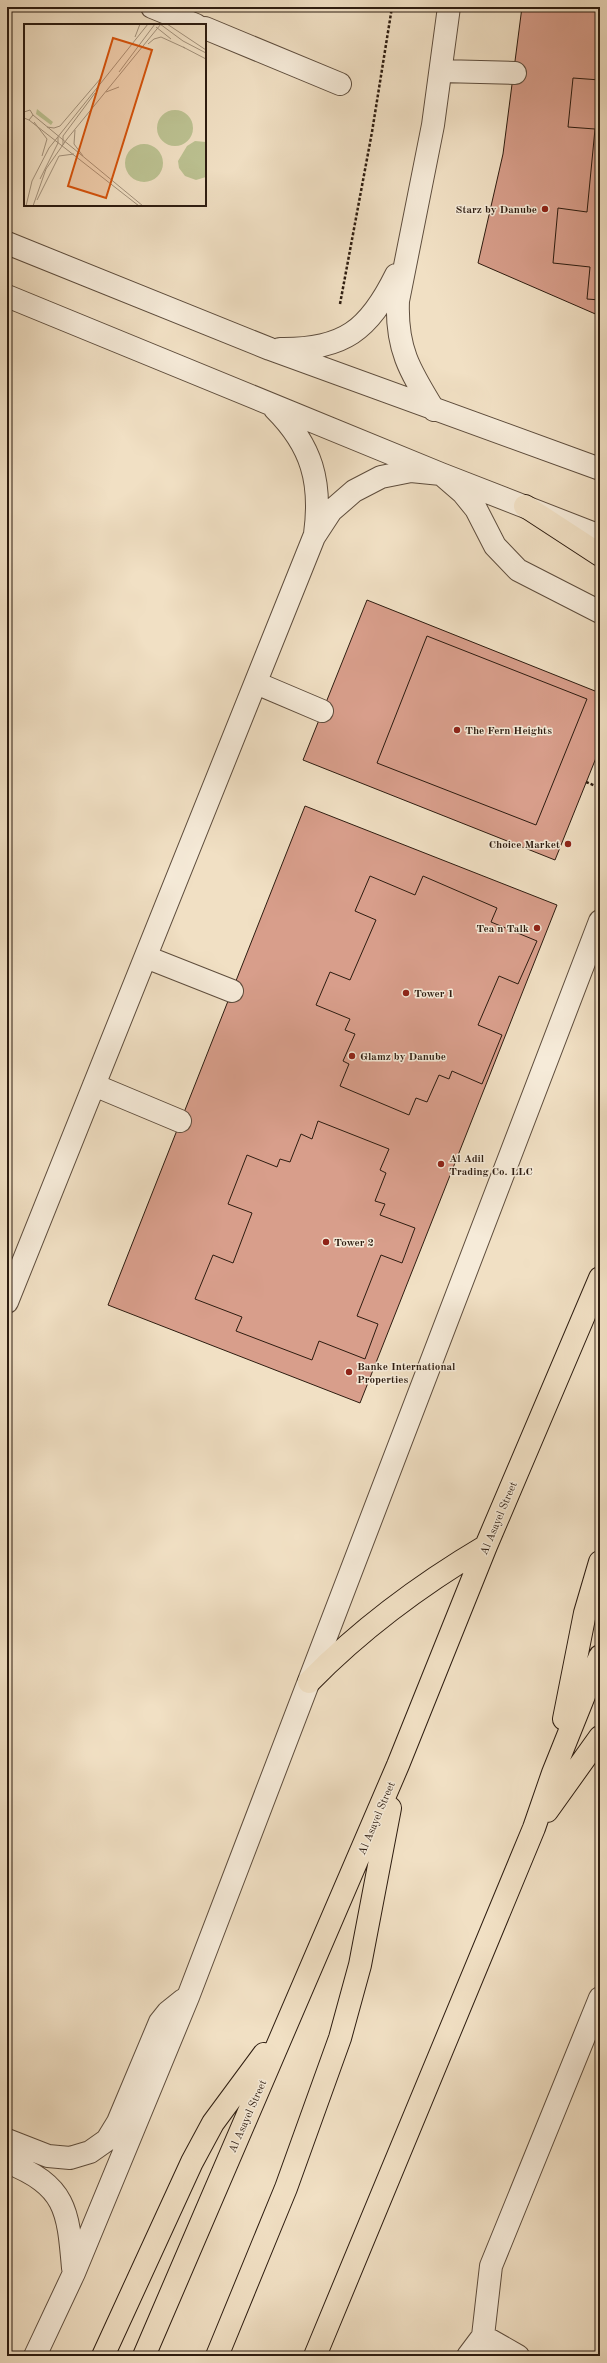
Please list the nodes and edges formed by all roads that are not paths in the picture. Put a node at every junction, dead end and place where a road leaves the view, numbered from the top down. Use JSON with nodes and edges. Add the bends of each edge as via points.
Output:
{"nodes":[{"id":1,"x":152,"y":7,"type":"edge"},
{"id":2,"x":449,"y":7,"type":"edge"},
{"id":3,"x":194,"y":24,"type":"edge"},
{"id":4,"x":206,"y":28,"type":"edge"},
{"id":5,"x":441,"y":71,"type":"junction"},
{"id":6,"x":515,"y":73,"type":"dead end"},
{"id":7,"x":340,"y":84,"type":"dead end"},
{"id":8,"x":7,"y":243,"type":"edge"},
{"id":9,"x":406,"y":256,"type":"junction"},
{"id":10,"x":7,"y":296,"type":"edge"},
{"id":11,"x":270,"y":349,"type":"junction"},
{"id":12,"x":271,"y":404,"type":"junction"},
{"id":13,"x":434,"y":410,"type":"junction"},
{"id":14,"x":600,"y":469,"type":"edge"},
{"id":15,"x":441,"y":474,"type":"junction"},
{"id":16,"x":525,"y":506,"type":"junction"},
{"id":17,"x":600,"y":536,"type":"edge"},
{"id":18,"x":314,"y":537,"type":"junction"},
{"id":19,"x":600,"y":555,"type":"edge"},
{"id":20,"x":600,"y":612,"type":"edge"},
{"id":21,"x":256,"y":683,"type":"junction"},
{"id":22,"x":322,"y":711,"type":"dead end"},
{"id":23,"x":600,"y":921,"type":"edge"},
{"id":24,"x":146,"y":957,"type":"junction"},
{"id":25,"x":232,"y":991,"type":"dead end"},
{"id":26,"x":94,"y":1085,"type":"junction"},
{"id":27,"x":180,"y":1121,"type":"dead end"},
{"id":28,"x":600,"y":1278,"type":"edge"},
{"id":29,"x":7,"y":1302,"type":"edge"},
{"id":30,"x":486,"y":1546,"type":"junction"},
{"id":31,"x":600,"y":1562,"type":"edge"},
{"id":32,"x":600,"y":1656,"type":"edge"},
{"id":33,"x":308,"y":1682,"type":"junction"},
{"id":34,"x":600,"y":1737,"type":"edge"},
{"id":35,"x":398,"y":1765,"type":"junction"},
{"id":36,"x":553,"y":1773,"type":"junction"},
{"id":37,"x":534,"y":1828,"type":"junction"},
{"id":38,"x":188,"y":1997,"type":"junction"},
{"id":39,"x":600,"y":1998,"type":"edge"},
{"id":40,"x":288,"y":2022,"type":"junction"},
{"id":41,"x":7,"y":2140,"type":"edge"},
{"id":42,"x":7,"y":2162,"type":"edge"},
{"id":43,"x":74,"y":2273,"type":"junction"},
{"id":44,"x":483,"y":2336,"type":"junction"},
{"id":45,"x":35,"y":2356,"type":"edge"},
{"id":46,"x":103,"y":2356,"type":"edge"},
{"id":47,"x":144,"y":2356,"type":"edge"},
{"id":48,"x":217,"y":2356,"type":"edge"},
{"id":49,"x":315,"y":2356,"type":"edge"},
{"id":50,"x":468,"y":2356,"type":"edge"},
{"id":51,"x":518,"y":2356,"type":"edge"}],
"edges":[{"from":1,"to":3,"type":"street"},
{"from":2,"to":5,"type":"street"},
{"from":4,"to":7,"type":"street"},
{"from":5,"to":6,"type":"street"},
{"from":5,"to":9,"type":"street","via":[[420,195]]},
{"from":8,"to":11,"type":"street"},
{"from":9,"to":11,"type":"street","via":[[384,299],[370,319],[352,334],[324,346],[300,350]]},
{"from":9,"to":13,"type":"street","via":[[398,302],[397,327],[414,377]]},
{"from":10,"to":12,"type":"street"},
{"from":11,"to":13,"type":"street"},
{"from":12,"to":15,"type":"street"},
{"from":12,"to":18,"type":"street","via":[[291,425],[307,451],[316,479],[318,507]]},
{"from":13,"to":14,"type":"street"},
{"from":15,"to":16,"type":"street"},
{"from":15,"to":18,"type":"street","via":[[411,471],[381,477],[354,491],[331,511]]},
{"from":15,"to":20,"type":"street","via":[[463,493],[476,509],[495,546],[518,570]]},
{"from":16,"to":17,"type":"street"},
{"from":16,"to":19,"type":"main road"},
{"from":18,"to":21,"type":"street"},
{"from":21,"to":22,"type":"street"},
{"from":21,"to":24,"type":"street"},
{"from":23,"to":33,"type":"street"},
{"from":24,"to":25,"type":"street"},
{"from":24,"to":26,"type":"street"},
{"from":26,"to":27,"type":"street"},
{"from":26,"to":29,"type":"street"},
{"from":28,"to":30,"type":"main road","name":"Al Asayel Street"},
{"from":30,"to":33,"type":"main road","via":[[410,1594],[340,1650]]},
{"from":30,"to":35,"type":"main road","name":"Al Asayel Street"},
{"from":31,"to":36,"type":"main road","via":[[585,1613]]},
{"from":32,"to":36,"type":"main road"},
{"from":33,"to":38,"type":"street"},
{"from":34,"to":37,"type":"main road"},
{"from":35,"to":40,"type":"main road","name":"Al Asayel Street"},
{"from":35,"to":48,"type":"main road","via":[[360,1965],[340,2038],[286,2188]]},
{"from":36,"to":37,"type":"main road"},
{"from":37,"to":49,"type":"main road"},
{"from":38,"to":41,"type":"street","via":[[168,2012],[160,2022],[118,2122],[107,2140],[90,2152],[70,2158],[48,2156]]},
{"from":38,"to":43,"type":"street"},
{"from":39,"to":44,"type":"street","via":[[491,2266]]},
{"from":40,"to":46,"type":"main road","via":[[210,2129],[172,2204]]},
{"from":40,"to":47,"type":"main road","name":"Al Asayel Street"},
{"from":42,"to":43,"type":"street","via":[[32,2172],[48,2184],[61,2200],[68,2219]]},
{"from":43,"to":45,"type":"street"},
{"from":44,"to":50,"type":"street"},
{"from":44,"to":51,"type":"street"}]}
